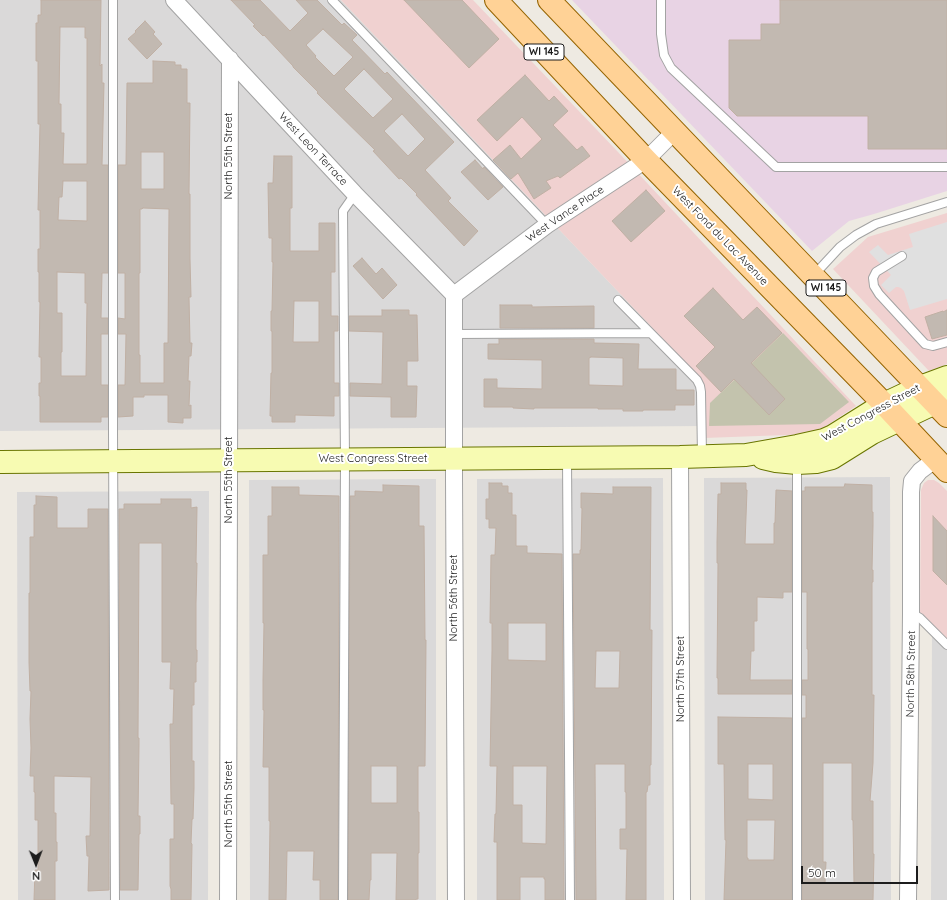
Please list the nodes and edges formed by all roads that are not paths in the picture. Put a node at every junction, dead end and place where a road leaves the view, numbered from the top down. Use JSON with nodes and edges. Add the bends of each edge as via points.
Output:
{"nodes":[{"id":1,"x":113,"y":0,"type":"edge"},
{"id":2,"x":174,"y":0,"type":"edge"},
{"id":3,"x":332,"y":0,"type":"edge"},
{"id":4,"x":496,"y":0,"type":"edge"},
{"id":5,"x":549,"y":0,"type":"edge"},
{"id":6,"x":661,"y":0,"type":"edge"},
{"id":7,"x":230,"y":59,"type":"junction"},
{"id":8,"x":675,"y":132,"type":"junction"},
{"id":9,"x":646,"y":160,"type":"junction"},
{"id":10,"x":947,"y":166,"type":"edge"},
{"id":11,"x":355,"y":194,"type":"junction"},
{"id":12,"x":947,"y":202,"type":"edge"},
{"id":13,"x":547,"y":225,"type":"junction"},
{"id":14,"x":902,"y":256,"type":"dead end"},
{"id":15,"x":813,"y":276,"type":"junction"},
{"id":16,"x":454,"y":295,"type":"junction"},
{"id":17,"x":618,"y":300,"type":"dead end"},
{"id":18,"x":650,"y":333,"type":"junction"},
{"id":19,"x":454,"y":334,"type":"junction"},
{"id":20,"x":947,"y":342,"type":"edge"},
{"id":21,"x":947,"y":377,"type":"edge"},
{"id":22,"x":920,"y":386,"type":"junction"},
{"id":23,"x":884,"y":404,"type":"junction"},
{"id":24,"x":943,"y":406,"type":"edge"},
{"id":25,"x":900,"y":421,"type":"junction"},
{"id":26,"x":797,"y":455,"type":"junction"},
{"id":27,"x":680,"y":457,"type":"junction"},
{"id":28,"x":702,"y":457,"type":"junction"},
{"id":29,"x":567,"y":458,"type":"junction"},
{"id":30,"x":454,"y":459,"type":"junction"},
{"id":31,"x":229,"y":460,"type":"junction"},
{"id":32,"x":345,"y":460,"type":"junction"},
{"id":33,"x":113,"y":461,"type":"junction"},
{"id":34,"x":0,"y":462,"type":"edge"},
{"id":35,"x":942,"y":465,"type":"edge"},
{"id":36,"x":912,"y":614,"type":"junction"},
{"id":37,"x":947,"y":646,"type":"edge"},
{"id":38,"x":115,"y":900,"type":"edge"},
{"id":39,"x":228,"y":900,"type":"edge"},
{"id":40,"x":343,"y":900,"type":"edge"},
{"id":41,"x":456,"y":900,"type":"edge"},
{"id":42,"x":570,"y":900,"type":"edge"},
{"id":43,"x":682,"y":900,"type":"edge"},
{"id":44,"x":797,"y":900,"type":"edge"},
{"id":45,"x":908,"y":900,"type":"edge"}],
"edges":[{"from":1,"to":33,"type":"lane"},
{"from":2,"to":7,"type":"street","name":"West Leon Terrace"},
{"from":3,"to":13,"type":"lane"},
{"from":4,"to":9,"type":"main road","name":"West Fond du Lac Avenue","number":"WI 145"},
{"from":5,"to":8,"type":"main road","number":"WI 145"},
{"from":6,"to":10,"type":"lane","via":[[664,55],[671,68],[776,167]]},
{"from":7,"to":11,"type":"street","name":"West Leon Terrace"},
{"from":7,"to":31,"type":"street","name":"North 55th Street"},
{"from":8,"to":9,"type":"street","name":"West Vance Place"},
{"from":8,"to":15,"type":"main road","number":"WI 145"},
{"from":9,"to":13,"type":"street","name":"West Vance Place"},
{"from":9,"to":23,"type":"main road","name":"West Fond du Lac Avenue","number":"WI 145"},
{"from":11,"to":16,"type":"street","name":"West Leon Terrace"},
{"from":11,"to":32,"type":"lane","via":[[343,211]]},
{"from":12,"to":15,"type":"lane","via":[[876,224],[856,235],[840,247]]},
{"from":13,"to":16,"type":"street","name":"West Vance Place"},
{"from":14,"to":20,"type":"lane","via":[[876,272],[873,278],[874,286],[925,344],[933,346]]},
{"from":15,"to":22,"type":"main road","number":"WI 145"},
{"from":16,"to":19,"type":"street","name":"North 56th Street"},
{"from":17,"to":18,"type":"lane"},
{"from":18,"to":19,"type":"lane"},
{"from":18,"to":28,"type":"lane","via":[[700,386]]},
{"from":19,"to":30,"type":"street","name":"North 56th Street"},
{"from":21,"to":22,"type":"street","name":"West Congress Street"},
{"from":22,"to":23,"type":"street","name":"West Congress Street"},
{"from":22,"to":24,"type":"main road","number":"WI 145"},
{"from":23,"to":25,"type":"main road","name":"West Fond du Lac Avenue","number":"WI 145"},
{"from":23,"to":26,"type":"street","name":"West Congress Street"},
{"from":24,"to":25,"type":"street","name":"West Congress Street"},
{"from":25,"to":26,"type":"street","name":"West Congress Street","via":[[872,433],[832,458],[816,462]]},
{"from":25,"to":35,"type":"main road","name":"West Fond du Lac Avenue","number":"WI 145"},
{"from":26,"to":28,"type":"street","name":"West Congress Street","via":[[776,461],[746,455]]},
{"from":26,"to":44,"type":"lane"},
{"from":27,"to":28,"type":"street","name":"West Congress Street"},
{"from":27,"to":29,"type":"street","name":"West Congress Street"},
{"from":27,"to":43,"type":"street","name":"North 57th Street"},
{"from":29,"to":30,"type":"street","name":"West Congress Street"},
{"from":29,"to":42,"type":"lane"},
{"from":30,"to":32,"type":"street","name":"West Congress Street"},
{"from":30,"to":41,"type":"street","name":"North 56th Street"},
{"from":31,"to":32,"type":"street","name":"West Congress Street"},
{"from":31,"to":33,"type":"street","name":"West Congress Street"},
{"from":31,"to":39,"type":"street","name":"North 55th Street"},
{"from":32,"to":40,"type":"lane"},
{"from":33,"to":34,"type":"street","name":"West Congress Street"},
{"from":33,"to":38,"type":"lane"},
{"from":35,"to":36,"type":"street","name":"North 58th Street","via":[[920,471],[912,481]]},
{"from":36,"to":37,"type":"lane","via":[[920,618]]},
{"from":36,"to":45,"type":"street","name":"North 58th Street"}]}
